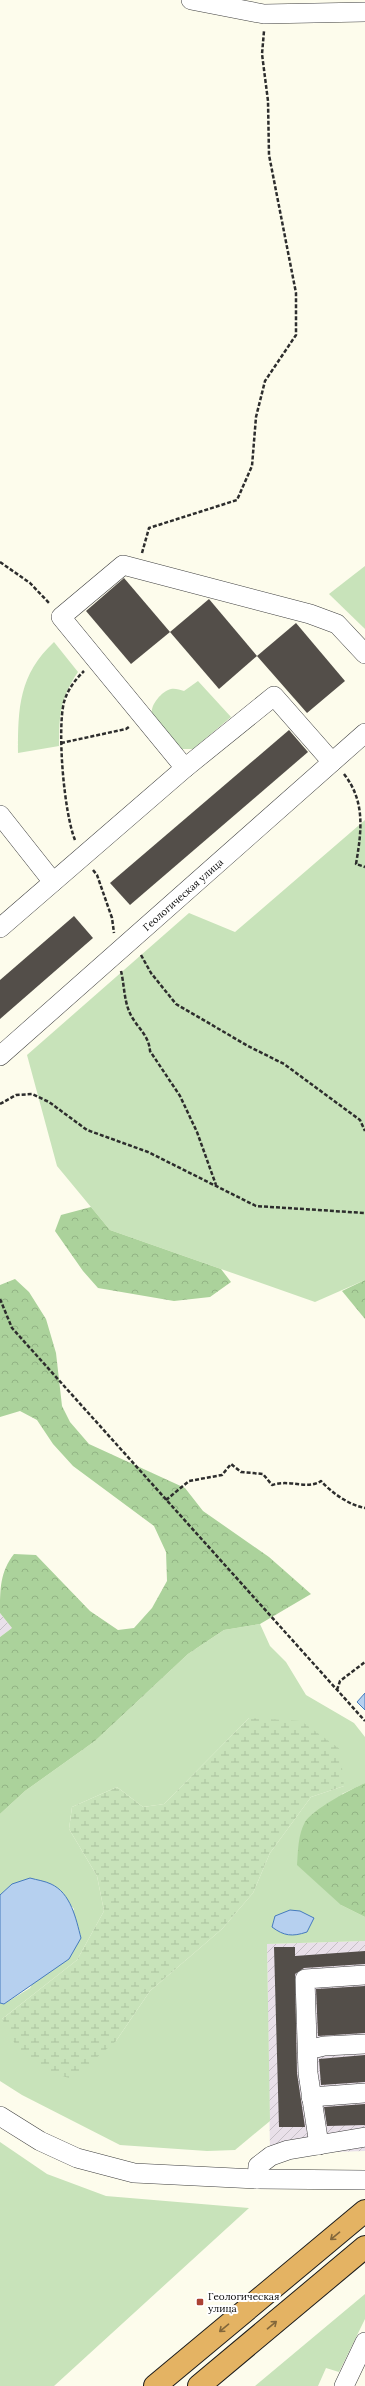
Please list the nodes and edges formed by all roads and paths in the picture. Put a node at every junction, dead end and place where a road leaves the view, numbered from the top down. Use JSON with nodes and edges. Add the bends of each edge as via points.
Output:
{"nodes":[{"id":1,"x":191,"y":0,"type":"edge"},
{"id":2,"x":362,"y":8,"type":"edge"},
{"id":3,"x":264,"y":14,"type":"junction"},
{"id":4,"x":0,"y":562,"type":"edge"},
{"id":5,"x":138,"y":568,"type":"junction"},
{"id":6,"x":61,"y":617,"type":"junction"},
{"id":7,"x":365,"y":654,"type":"edge"},
{"id":8,"x":96,"y":659,"type":"junction"},
{"id":9,"x":143,"y":717,"type":"junction"},
{"id":10,"x":365,"y":732,"type":"edge"},
{"id":11,"x":61,"y":743,"type":"junction"},
{"id":12,"x":332,"y":762,"type":"junction"},
{"id":13,"x":184,"y":768,"type":"junction"},
{"id":14,"x":0,"y":815,"type":"edge"},
{"id":15,"x":83,"y":856,"type":"junction"},
{"id":16,"x":365,"y":867,"type":"edge"},
{"id":17,"x":53,"y":882,"type":"junction"},
{"id":18,"x":0,"y":928,"type":"edge"},
{"id":19,"x":133,"y":938,"type":"junction"},
{"id":20,"x":116,"y":953,"type":"junction"},
{"id":21,"x":0,"y":1056,"type":"edge"},
{"id":22,"x":0,"y":1104,"type":"edge"},
{"id":23,"x":365,"y":1131,"type":"edge"},
{"id":24,"x":216,"y":1185,"type":"junction"},
{"id":25,"x":365,"y":1213,"type":"edge"},
{"id":26,"x":0,"y":1299,"type":"edge"},
{"id":27,"x":166,"y":1500,"type":"junction"},
{"id":28,"x":365,"y":1508,"type":"edge"},
{"id":29,"x":365,"y":1662,"type":"edge"},
{"id":30,"x":337,"y":1690,"type":"junction"},
{"id":31,"x":365,"y":1721,"type":"edge"},
{"id":32,"x":365,"y":1975,"type":"edge"},
{"id":33,"x":365,"y":2044,"type":"edge"},
{"id":34,"x":308,"y":2050,"type":"junction"},
{"id":35,"x":365,"y":2093,"type":"edge"},
{"id":36,"x":311,"y":2097,"type":"junction"},
{"id":37,"x":0,"y":2116,"type":"edge"},
{"id":38,"x":365,"y":2137,"type":"edge"},
{"id":39,"x":319,"y":2145,"type":"junction"},
{"id":40,"x":257,"y":2179,"type":"junction"},
{"id":41,"x":365,"y":2180,"type":"edge"},
{"id":42,"x":365,"y":2211,"type":"edge"},
{"id":43,"x":365,"y":2247,"type":"edge"},
{"id":44,"x":365,"y":2342,"type":"edge"},
{"id":45,"x":155,"y":2386,"type":"edge"},
{"id":46,"x":199,"y":2386,"type":"edge"},
{"id":47,"x":344,"y":2386,"type":"edge"}],
"edges":[{"from":1,"to":3,"type":"street"},
{"from":2,"to":3,"type":"street"},
{"from":3,"to":5,"type":"path","via":[[262,54],[268,101],[269,155],[296,293],[296,335],[265,381],[256,417],[252,466],[237,500],[149,528]]},
{"from":4,"to":6,"type":"path","via":[[30,583]]},
{"from":5,"to":6,"type":"street","via":[[123,565]]},
{"from":5,"to":7,"type":"street","via":[[310,614],[337,624]]},
{"from":6,"to":8,"type":"street"},
{"from":8,"to":9,"type":"street"},
{"from":8,"to":11,"type":"path","via":[[70,686],[64,702]]},
{"from":9,"to":11,"type":"path","via":[[126,729]]},
{"from":9,"to":13,"type":"street"},
{"from":10,"to":12,"type":"street","name":"Геологическая улица"},
{"from":11,"to":15,"type":"path","via":[[70,828]]},
{"from":12,"to":13,"type":"street","via":[[274,696]]},
{"from":12,"to":16,"type":"path","via":[[354,785],[363,810],[356,864]]},
{"from":12,"to":19,"type":"street","name":"Геологическая улица"},
{"from":13,"to":15,"type":"street"},
{"from":14,"to":17,"type":"street"},
{"from":15,"to":17,"type":"street"},
{"from":15,"to":20,"type":"path","via":[[97,876],[112,918]]},
{"from":17,"to":18,"type":"street"},
{"from":19,"to":20,"type":"street","name":"Геологическая улица"},
{"from":19,"to":23,"type":"path","via":[[151,973],[176,1004],[284,1064],[360,1120]]},
{"from":20,"to":21,"type":"street","name":"Геологическая улица"},
{"from":20,"to":24,"type":"path","via":[[129,1011],[141,1027],[150,1045],[150,1051],[180,1096],[197,1132]]},
{"from":22,"to":24,"type":"path","via":[[16,1095],[32,1094],[49,1102],[87,1130],[148,1152]]},
{"from":24,"to":25,"type":"path","via":[[256,1206]]},
{"from":26,"to":27,"type":"path","via":[[12,1328]]},
{"from":27,"to":28,"type":"path","via":[[188,1481],[222,1475],[231,1464],[241,1472],[263,1474],[272,1486],[283,1482],[314,1486],[321,1481],[332,1493],[346,1499],[353,1506]]},
{"from":27,"to":30,"type":"path"},
{"from":29,"to":30,"type":"path","via":[[340,1681]]},
{"from":30,"to":31,"type":"path"},
{"from":32,"to":34,"type":"street","via":[[305,1979]]},
{"from":33,"to":34,"type":"street","via":[[324,2046]]},
{"from":34,"to":36,"type":"street"},
{"from":35,"to":36,"type":"street"},
{"from":36,"to":39,"type":"street"},
{"from":37,"to":40,"type":"street","via":[[46,2144],[108,2168],[134,2173]]},
{"from":38,"to":39,"type":"street"},
{"from":39,"to":40,"type":"street","via":[[271,2156],[258,2166]]},
{"from":40,"to":41,"type":"street"},
{"from":42,"to":45,"type":"highway","one_way":true},
{"from":46,"to":43,"type":"highway","one_way":true},
{"from":44,"to":47,"type":"street"}]}
